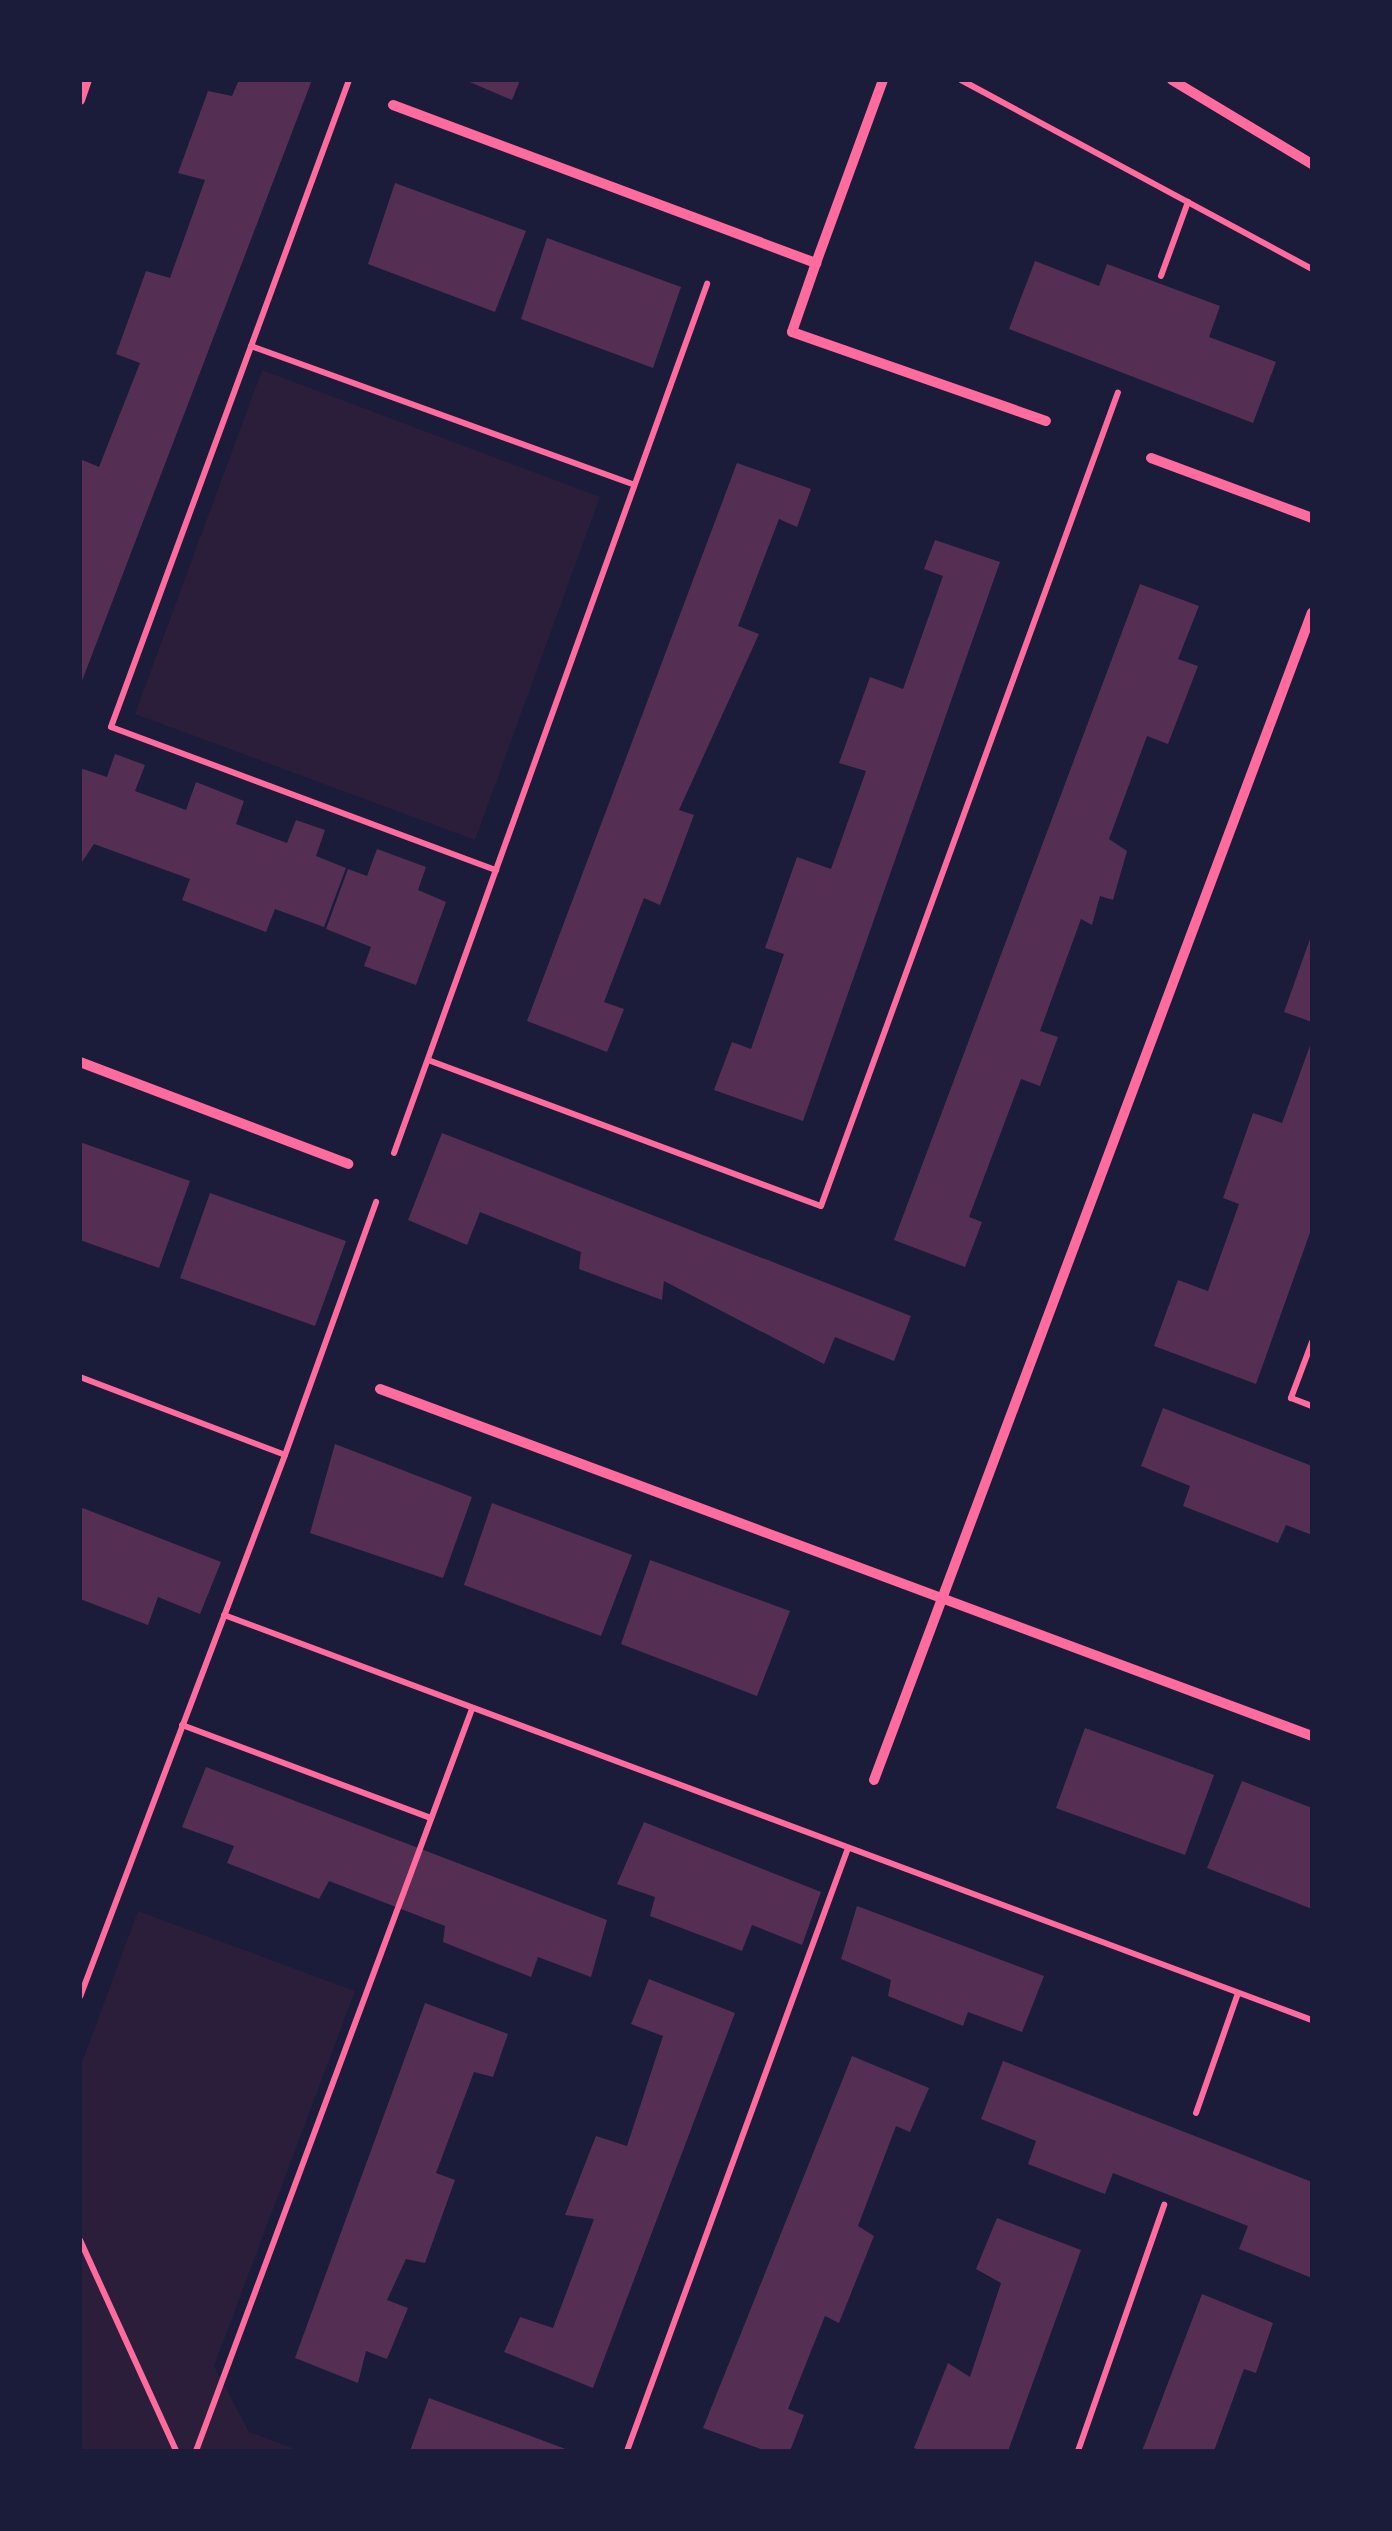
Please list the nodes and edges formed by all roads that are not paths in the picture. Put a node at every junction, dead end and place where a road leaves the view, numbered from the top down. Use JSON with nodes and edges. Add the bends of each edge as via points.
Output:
{"nodes":[{"id":1,"x":88,"y":80,"type":"edge"},
{"id":2,"x":883,"y":80,"type":"edge"},
{"id":3,"x":1172,"y":80,"type":"edge"},
{"id":4,"x":80,"y":100,"type":"edge"},
{"id":5,"x":393,"y":105,"type":"dead end"},
{"id":6,"x":1312,"y":164,"type":"edge"},
{"id":7,"x":816,"y":263,"type":"junction"},
{"id":8,"x":1046,"y":422,"type":"dead end"},
{"id":9,"x":1151,"y":458,"type":"dead end"},
{"id":10,"x":1312,"y":518,"type":"edge"},
{"id":11,"x":1312,"y":612,"type":"edge"},
{"id":12,"x":80,"y":1062,"type":"edge"},
{"id":13,"x":348,"y":1164,"type":"dead end"},
{"id":14,"x":380,"y":1389,"type":"dead end"},
{"id":15,"x":944,"y":1592,"type":"junction"},
{"id":16,"x":1312,"y":1736,"type":"edge"},
{"id":17,"x":874,"y":1780,"type":"dead end"}],
"edges":[{"from":1,"to":4,"type":"street"},
{"from":2,"to":7,"type":"street"},
{"from":3,"to":6,"type":"street"},
{"from":5,"to":7,"type":"street"},
{"from":7,"to":8,"type":"street","via":[[792,332]]},
{"from":9,"to":10,"type":"street"},
{"from":11,"to":15,"type":"street"},
{"from":12,"to":13,"type":"street"},
{"from":14,"to":15,"type":"street"},
{"from":15,"to":16,"type":"street"},
{"from":15,"to":17,"type":"street"}]}
